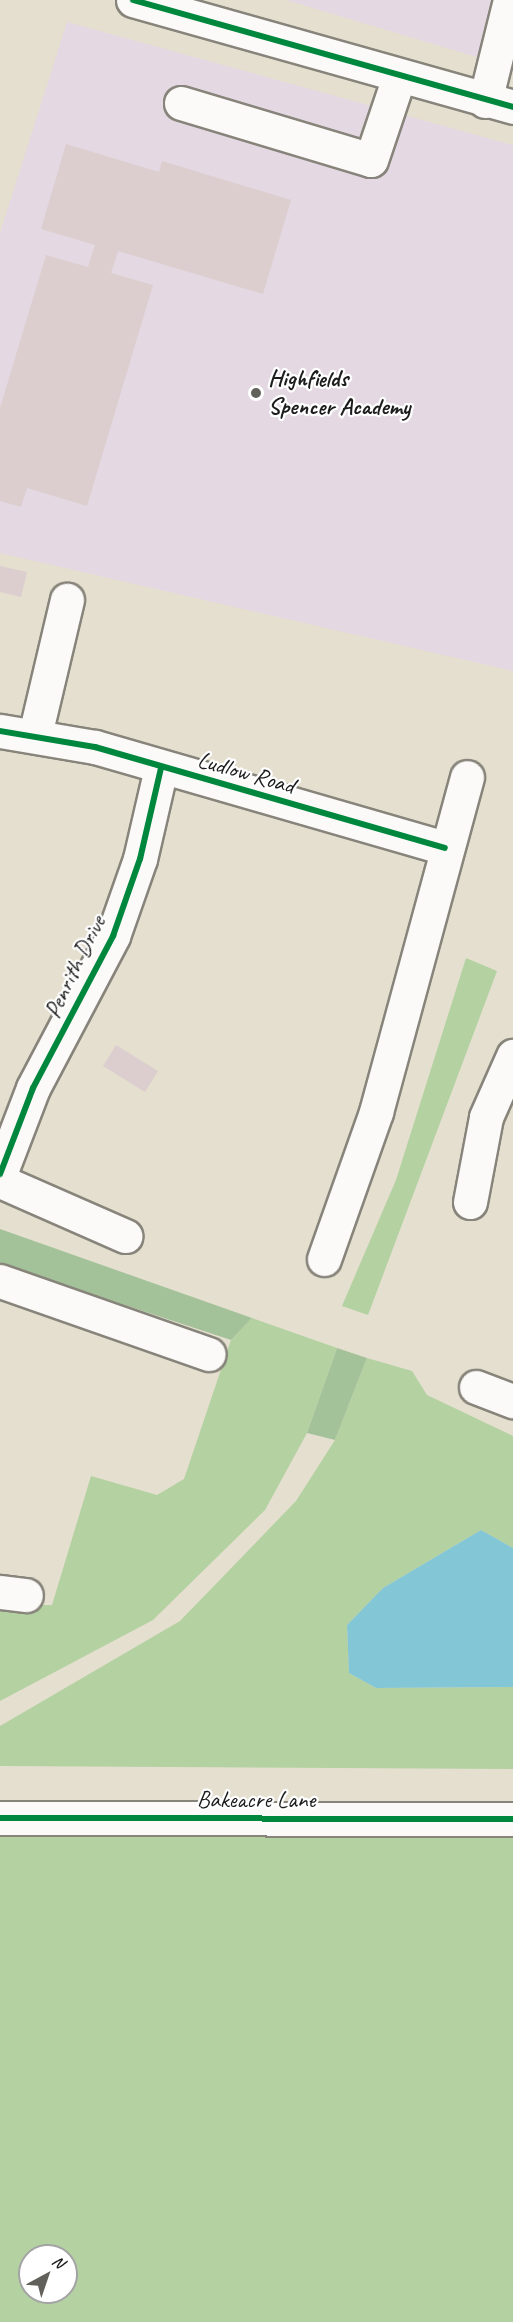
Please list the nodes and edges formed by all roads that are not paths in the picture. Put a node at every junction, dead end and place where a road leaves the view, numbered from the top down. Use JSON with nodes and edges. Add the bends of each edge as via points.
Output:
{"nodes":[{"id":1,"x":133,"y":0,"type":"edge"},
{"id":2,"x":510,"y":0,"type":"edge"},
{"id":3,"x":399,"y":77,"type":"junction"},
{"id":4,"x":181,"y":102,"type":"dead end"},
{"id":5,"x":499,"y":104,"type":"edge"},
{"id":6,"x":67,"y":600,"type":"dead end"},
{"id":7,"x":0,"y":731,"type":"edge"},
{"id":8,"x":35,"y":735,"type":"junction"},
{"id":9,"x":161,"y":768,"type":"junction"},
{"id":10,"x":467,"y":777,"type":"dead end"},
{"id":11,"x":445,"y":848,"type":"junction"},
{"id":12,"x":513,"y":1056,"type":"edge"},
{"id":13,"x":0,"y":1174,"type":"edge"},
{"id":14,"x":0,"y":1181,"type":"edge"},
{"id":15,"x":470,"y":1202,"type":"dead end"},
{"id":16,"x":125,"y":1236,"type":"dead end"},
{"id":17,"x":324,"y":1259,"type":"dead end"},
{"id":18,"x":0,"y":1281,"type":"edge"},
{"id":19,"x":209,"y":1354,"type":"dead end"},
{"id":20,"x":476,"y":1387,"type":"dead end"},
{"id":21,"x":513,"y":1401,"type":"edge"},
{"id":22,"x":0,"y":1818,"type":"edge"},
{"id":23,"x":513,"y":1819,"type":"edge"}],
"edges":[{"from":1,"to":3,"type":"street"},
{"from":2,"to":5,"type":"street"},
{"from":3,"to":4,"type":"street","via":[[371,160]]},
{"from":3,"to":5,"type":"street"},
{"from":6,"to":8,"type":"street"},
{"from":7,"to":8,"type":"street","name":"Ludlow Road"},
{"from":8,"to":9,"type":"street","name":"Ludlow Road"},
{"from":9,"to":11,"type":"street","name":"Ludlow Road"},
{"from":9,"to":13,"type":"street","name":"Penrith Drive","via":[[140,859],[113,936],[33,1088]]},
{"from":10,"to":11,"type":"street"},
{"from":11,"to":17,"type":"street","via":[[376,1112]]},
{"from":12,"to":15,"type":"street","via":[[486,1117]]},
{"from":14,"to":16,"type":"street"},
{"from":18,"to":19,"type":"street"},
{"from":20,"to":21,"type":"street"},
{"from":22,"to":23,"type":"street","name":"Bakeacre Lane"}]}
